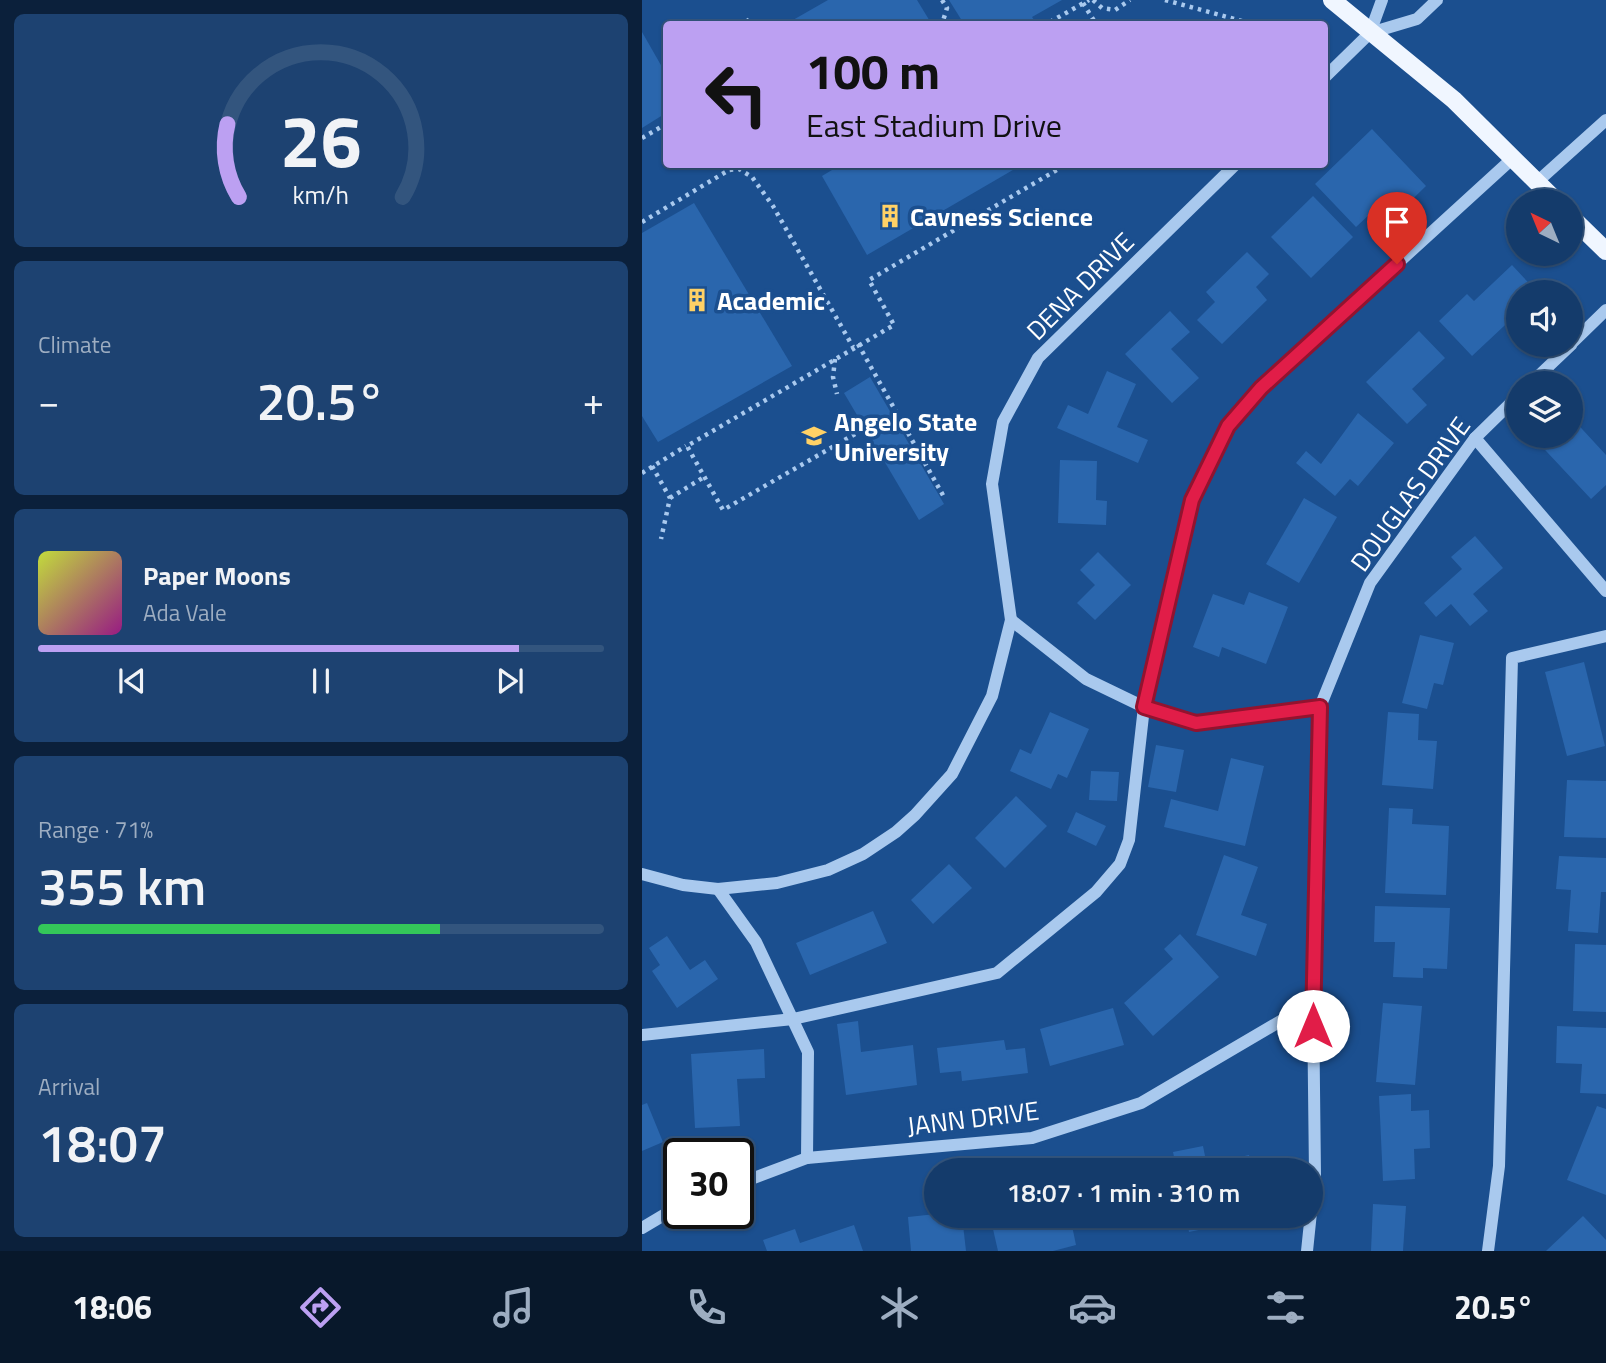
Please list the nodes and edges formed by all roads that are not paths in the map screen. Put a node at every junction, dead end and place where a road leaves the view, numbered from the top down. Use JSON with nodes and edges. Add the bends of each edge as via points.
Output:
{"nodes":[{"id":1,"x":1333,"y":0,"type":"edge"},
{"id":2,"x":1382,"y":0,"type":"edge"},
{"id":3,"x":1437,"y":0,"type":"edge"},
{"id":4,"x":1370,"y":33,"type":"junction"},
{"id":5,"x":1328,"y":74,"type":"edge"},
{"id":6,"x":1606,"y":120,"type":"edge"},
{"id":7,"x":1513,"y":158,"type":"junction"},
{"id":8,"x":1232,"y":168,"type":"edge"},
{"id":9,"x":1537,"y":183,"type":"junction"},
{"id":10,"x":1543,"y":189,"type":"edge"},
{"id":11,"x":1584,"y":230,"type":"edge"},
{"id":12,"x":1606,"y":251,"type":"edge"},
{"id":13,"x":1606,"y":310,"type":"edge"},
{"id":14,"x":1583,"y":332,"type":"edge"},
{"id":15,"x":1558,"y":357,"type":"edge"},
{"id":16,"x":1543,"y":371,"type":"edge"},
{"id":17,"x":1506,"y":408,"type":"edge"},
{"id":18,"x":1475,"y":438,"type":"junction"},
{"id":19,"x":1606,"y":590,"type":"edge"},
{"id":20,"x":1011,"y":620,"type":"junction"},
{"id":21,"x":1606,"y":636,"type":"edge"},
{"id":22,"x":1144,"y":707,"type":"junction"},
{"id":23,"x":1320,"y":707,"type":"junction"},
{"id":24,"x":642,"y":874,"type":"edge"},
{"id":25,"x":718,"y":889,"type":"junction"},
{"id":26,"x":1313,"y":1002,"type":"junction"},
{"id":27,"x":793,"y":1019,"type":"junction"},
{"id":28,"x":642,"y":1035,"type":"edge"},
{"id":29,"x":808,"y":1158,"type":"junction"},
{"id":30,"x":754,"y":1178,"type":"edge"},
{"id":31,"x":663,"y":1216,"type":"edge"},
{"id":32,"x":642,"y":1228,"type":"edge"},
{"id":33,"x":1307,"y":1251,"type":"edge"},
{"id":34,"x":1488,"y":1251,"type":"edge"}],
"edges":[{"from":1,"to":4,"type":"main road"},
{"from":2,"to":4,"type":"street"},
{"from":3,"to":4,"type":"street","via":[[1417,19]]},
{"from":4,"to":5,"type":"street"},
{"from":4,"to":7,"type":"main road","via":[[1454,100]]},
{"from":6,"to":9,"type":"street"},
{"from":7,"to":9,"type":"main road"},
{"from":7,"to":22,"type":"street","via":[[1261,388],[1228,426],[1192,500]]},
{"from":8,"to":20,"type":"street","name":"DENA DRIVE","via":[[1038,358],[1003,422],[992,484]]},
{"from":9,"to":10,"type":"main road"},
{"from":11,"to":12,"type":"main road"},
{"from":13,"to":14,"type":"street"},
{"from":15,"to":16,"type":"street"},
{"from":17,"to":18,"type":"street","name":"DOUGLAS DRIVE"},
{"from":18,"to":19,"type":"street"},
{"from":18,"to":23,"type":"street","name":"DOUGLAS DRIVE","via":[[1370,583]]},
{"from":20,"to":22,"type":"street","via":[[1086,679]]},
{"from":20,"to":25,"type":"street","name":"DENA DRIVE","via":[[992,696],[970,743],[952,774],[915,815],[863,854],[828,870],[777,883]]},
{"from":21,"to":34,"type":"street","via":[[1512,658],[1499,1167]]},
{"from":22,"to":23,"type":"street","via":[[1196,723]]},
{"from":22,"to":27,"type":"street","via":[[1129,840],[1120,864],[1096,892],[997,973]]},
{"from":23,"to":26,"type":"street","name":"DOUGLAS DRIVE"},
{"from":24,"to":25,"type":"street","name":"DENA DRIVE"},
{"from":25,"to":27,"type":"street","via":[[756,942]]},
{"from":26,"to":29,"type":"street","name":"JANN DRIVE","via":[[1141,1102],[1032,1138]]},
{"from":26,"to":33,"type":"street","name":"DOUGLAS DRIVE","via":[[1315,1174]]},
{"from":27,"to":28,"type":"street"},
{"from":27,"to":29,"type":"street","via":[[808,1052]]},
{"from":29,"to":30,"type":"street","name":"JANN DRIVE"},
{"from":31,"to":32,"type":"street"}]}
